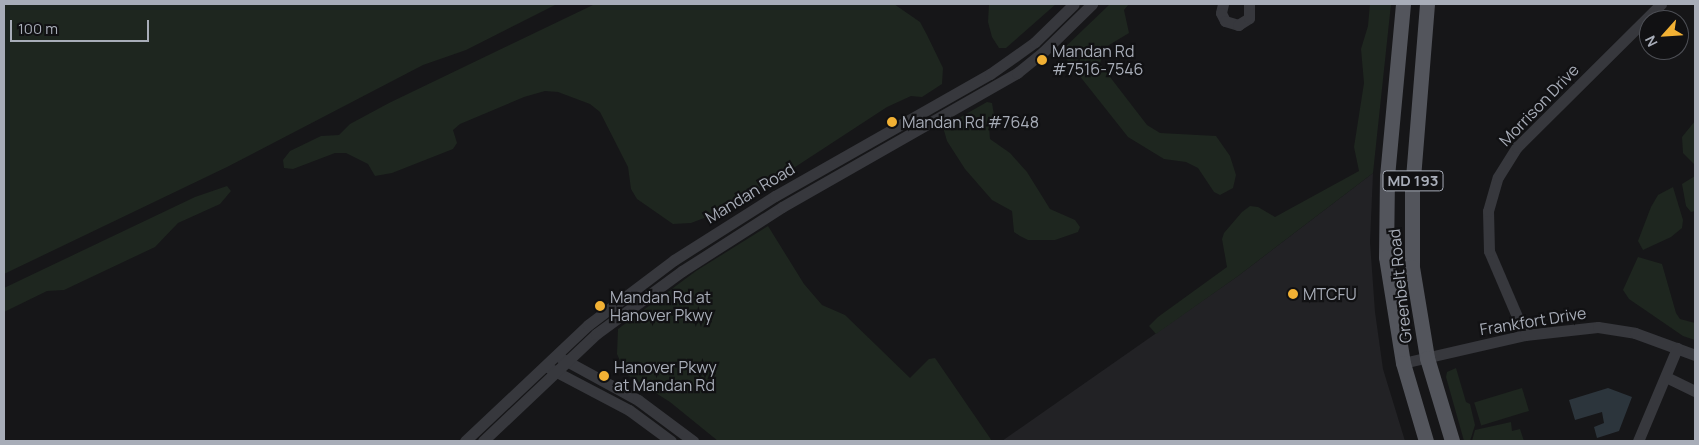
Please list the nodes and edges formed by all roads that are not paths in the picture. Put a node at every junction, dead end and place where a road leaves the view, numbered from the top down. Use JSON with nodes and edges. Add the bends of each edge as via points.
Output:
{"nodes":[{"id":1,"x":1074,"y":4,"type":"edge"},
{"id":2,"x":1092,"y":4,"type":"edge"},
{"id":3,"x":1223,"y":4,"type":"edge"},
{"id":4,"x":1249,"y":4,"type":"edge"},
{"id":5,"x":1403,"y":4,"type":"edge"},
{"id":6,"x":1428,"y":4,"type":"edge"},
{"id":7,"x":1661,"y":4,"type":"edge"},
{"id":8,"x":1525,"y":335,"type":"junction"},
{"id":9,"x":1677,"y":348,"type":"junction"},
{"id":10,"x":554,"y":354,"type":"junction"},
{"id":11,"x":1695,"y":355,"type":"edge"},
{"id":12,"x":1427,"y":358,"type":"junction"},
{"id":13,"x":566,"y":361,"type":"junction"},
{"id":14,"x":1403,"y":363,"type":"junction"},
{"id":15,"x":543,"y":365,"type":"junction"},
{"id":16,"x":555,"y":371,"type":"junction"},
{"id":17,"x":1666,"y":377,"type":"junction"},
{"id":18,"x":1695,"y":391,"type":"edge"},
{"id":19,"x":465,"y":441,"type":"edge"},
{"id":20,"x":483,"y":441,"type":"edge"},
{"id":21,"x":671,"y":441,"type":"edge"},
{"id":22,"x":692,"y":441,"type":"edge"},
{"id":23,"x":1426,"y":441,"type":"edge"},
{"id":24,"x":1452,"y":441,"type":"edge"},
{"id":25,"x":1638,"y":441,"type":"edge"}],
"edges":[{"from":1,"to":10,"type":"street","name":"Mandan Road","via":[[1009,62],[705,239],[622,298]]},
{"from":2,"to":13,"type":"street","name":"Mandan Road","via":[[1017,73],[725,241],[630,308]]},
{"from":3,"to":4,"type":"street","via":[[1221,12],[1225,21],[1238,25],[1249,18]]},
{"from":5,"to":14,"type":"main road","name":"Greenbelt Road","number":"MD 193","via":[[1385,219],[1392,304]]},
{"from":6,"to":12,"type":"main road","name":"Greenbelt Road","number":"MD 193","via":[[1410,223],[1416,295]]},
{"from":7,"to":8,"type":"street","name":"Morrison Drive","via":[[1517,146],[1498,177],[1488,211],[1489,251]]},
{"from":8,"to":9,"type":"street","name":"Frankfort Drive","via":[[1598,327],[1635,333]]},
{"from":8,"to":12,"type":"street","name":"Frankfort Drive"},
{"from":9,"to":11,"type":"street","name":"Frankfort Drive"},
{"from":9,"to":17,"type":"street"},
{"from":10,"to":13,"type":"street"},
{"from":10,"to":15,"type":"street","name":"Mandan Road"},
{"from":12,"to":14,"type":"street","name":"Frankfort Drive"},
{"from":12,"to":24,"type":"main road","name":"Greenbelt Road","number":"MD 193"},
{"from":13,"to":16,"type":"street","name":"Mandan Road"},
{"from":13,"to":22,"type":"street","via":[[638,400]]},
{"from":14,"to":23,"type":"main road","name":"Greenbelt Road","number":"MD 193"},
{"from":15,"to":16,"type":"street"},
{"from":15,"to":19,"type":"street","name":"Mandan Road"},
{"from":16,"to":20,"type":"street","name":"Mandan Road"},
{"from":16,"to":21,"type":"street","via":[[629,410]]},
{"from":17,"to":18,"type":"street"},
{"from":17,"to":25,"type":"street"}]}
